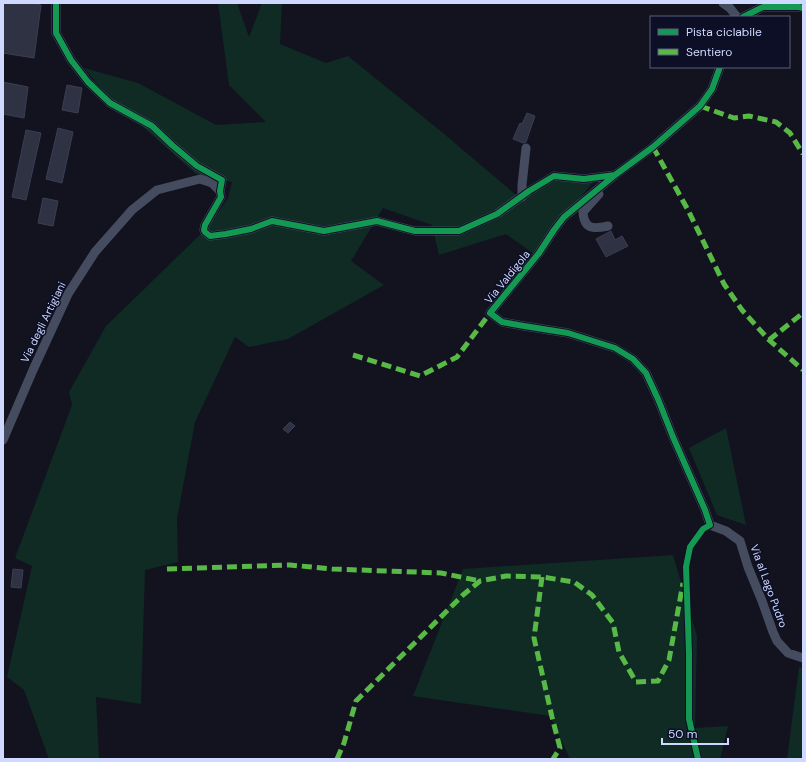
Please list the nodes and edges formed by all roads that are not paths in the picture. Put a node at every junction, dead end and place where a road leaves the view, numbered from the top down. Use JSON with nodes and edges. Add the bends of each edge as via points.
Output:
{"nodes":[{"id":1,"x":56,"y":3,"type":"edge"},
{"id":2,"x":723,"y":3,"type":"edge"},
{"id":3,"x":803,"y":8,"type":"edge"},
{"id":4,"x":736,"y":16,"type":"edge"},
{"id":5,"x":744,"y":16,"type":"edge"},
{"id":6,"x":720,"y":68,"type":"edge"},
{"id":7,"x":526,"y":148,"type":"dead end"},
{"id":8,"x":616,"y":174,"type":"junction"},
{"id":9,"x":220,"y":191,"type":"junction"},
{"id":10,"x":522,"y":197,"type":"junction"},
{"id":11,"x":608,"y":226,"type":"dead end"},
{"id":12,"x":3,"y":440,"type":"edge"},
{"id":13,"x":710,"y":525,"type":"joint"},
{"id":14,"x":803,"y":658,"type":"edge"}],
"edges":[{"from":1,"to":9,"type":"street","via":[[56,32],[71,60],[88,82],[110,103],[152,126],[197,166],[222,180]]},
{"from":2,"to":4,"type":"street"},
{"from":3,"to":5,"type":"street","via":[[763,6]]},
{"from":6,"to":8,"type":"street","name":"Via Valdigola","via":[[712,89],[700,106],[653,147]]},
{"from":7,"to":10,"type":"street"},
{"from":8,"to":10,"type":"street","via":[[584,179],[554,176]]},
{"from":8,"to":11,"type":"street","via":[[584,212],[584,219],[590,227]]},
{"from":8,"to":13,"type":"street","name":"Via Valdigola","via":[[564,217],[539,254],[490,313],[502,322],[568,333],[615,348],[632,359],[646,373]]},
{"from":9,"to":10,"type":"street","via":[[221,197],[205,225],[204,230],[210,236],[252,229],[272,221],[324,231],[376,221],[415,231],[459,231],[497,214]]},
{"from":9,"to":12,"type":"street","name":"Via degli Artigiani","via":[[212,183],[200,179],[157,190],[132,210],[95,252],[68,294]]},
{"from":13,"to":14,"type":"street","name":"Via al Lago Pudro","via":[[740,541],[777,641],[788,653]]}]}
